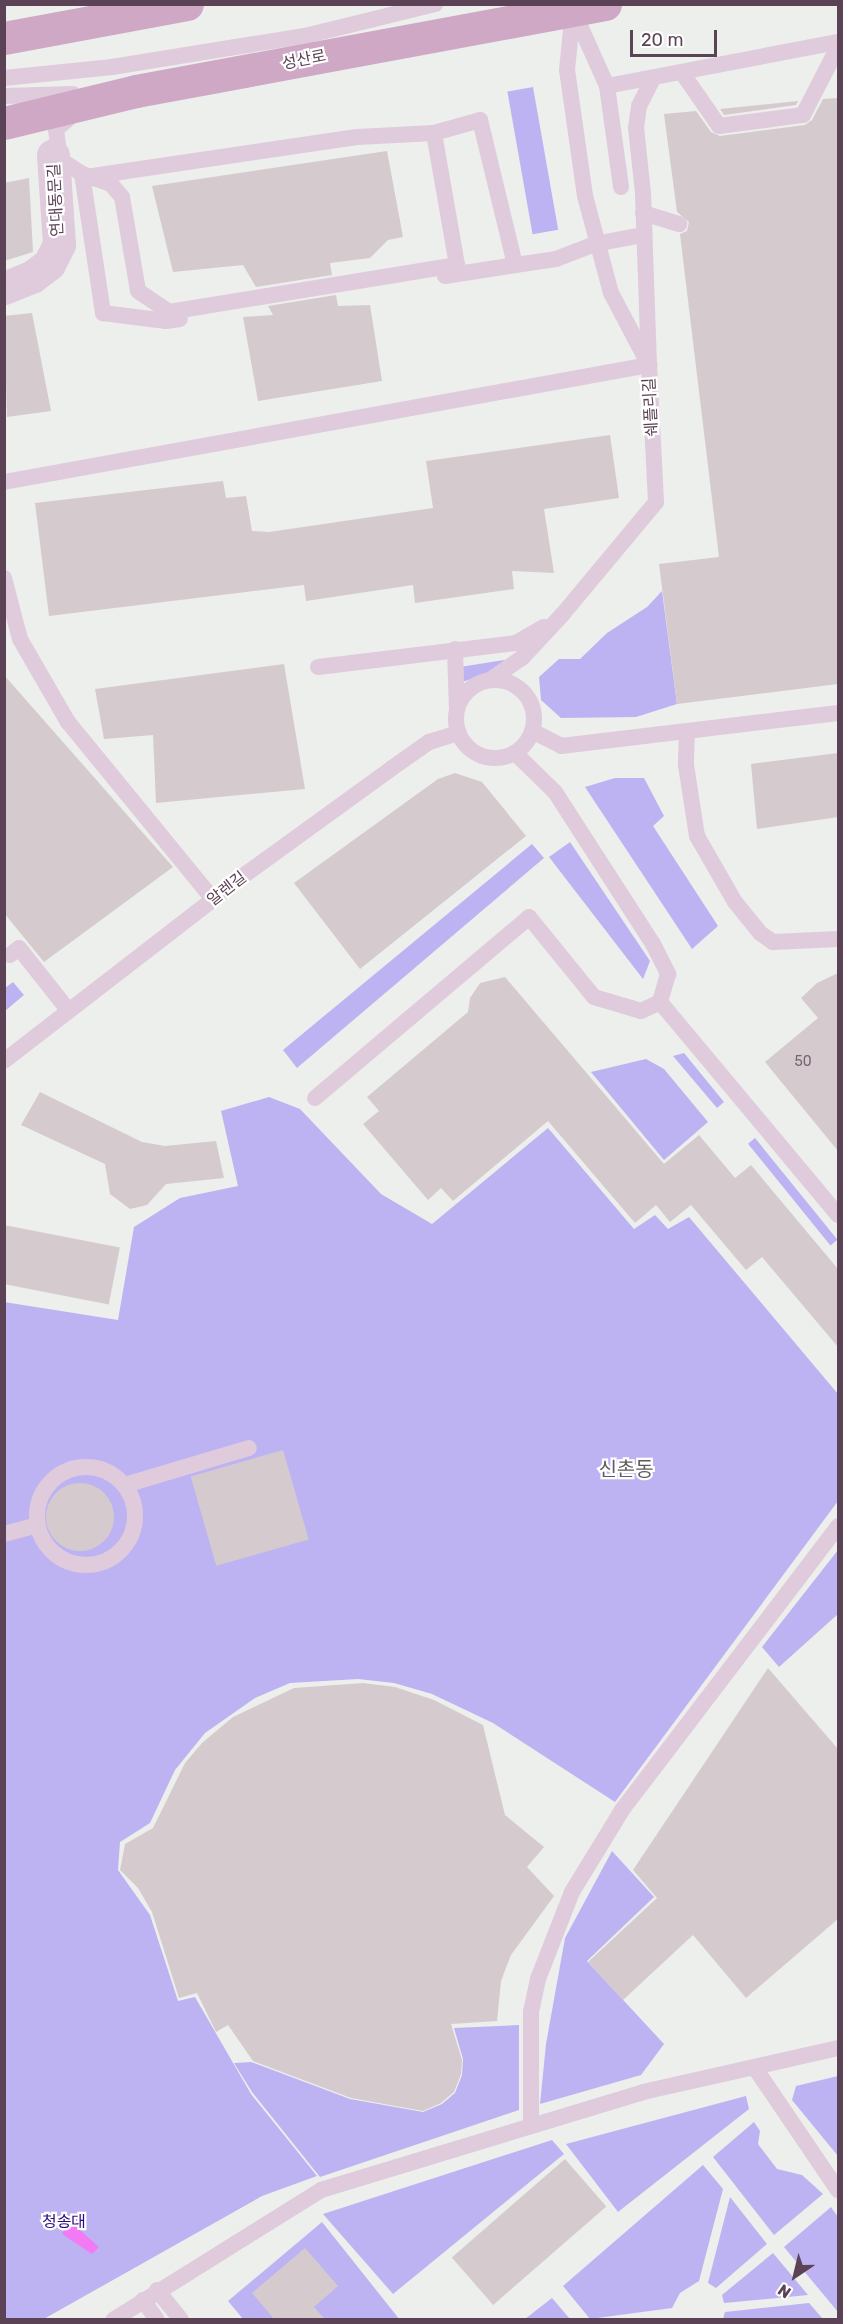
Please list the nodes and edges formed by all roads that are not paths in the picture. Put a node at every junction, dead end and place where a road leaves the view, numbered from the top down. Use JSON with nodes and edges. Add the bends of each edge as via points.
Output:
{"nodes":[{"id":1,"x":187,"y":4,"type":"edge"},
{"id":2,"x":435,"y":4,"type":"edge"},
{"id":3,"x":605,"y":4,"type":"edge"},
{"id":4,"x":573,"y":7,"type":"edge"},
{"id":5,"x":4,"y":38,"type":"edge"},
{"id":6,"x":838,"y":42,"type":"edge"},
{"id":7,"x":838,"y":47,"type":"edge"},
{"id":8,"x":683,"y":74,"type":"junction"},
{"id":9,"x":4,"y":78,"type":"edge"},
{"id":10,"x":653,"y":78,"type":"junction"},
{"id":11,"x":607,"y":86,"type":"junction"},
{"id":12,"x":136,"y":91,"type":"junction"},
{"id":13,"x":4,"y":96,"type":"edge"},
{"id":14,"x":89,"y":103,"type":"junction"},
{"id":15,"x":4,"y":123,"type":"edge"},
{"id":16,"x":434,"y":133,"type":"junction"},
{"id":17,"x":53,"y":155,"type":"junction"},
{"id":18,"x":87,"y":175,"type":"junction"},
{"id":19,"x":621,"y":187,"type":"dead end"},
{"id":20,"x":644,"y":213,"type":"junction"},
{"id":21,"x":679,"y":224,"type":"dead end"},
{"id":22,"x":643,"y":235,"type":"junction"},
{"id":23,"x":595,"y":244,"type":"junction"},
{"id":24,"x":515,"y":265,"type":"junction"},
{"id":25,"x":4,"y":288,"type":"edge"},
{"id":26,"x":649,"y":365,"type":"junction"},
{"id":27,"x":4,"y":482,"type":"edge"},
{"id":28,"x":4,"y":578,"type":"edge"},
{"id":29,"x":562,"y":615,"type":"junction"},
{"id":30,"x":455,"y":649,"type":"junction"},
{"id":31,"x":318,"y":668,"type":"dead end"},
{"id":32,"x":490,"y":680,"type":"junction"},
{"id":33,"x":458,"y":709,"type":"junction"},
{"id":34,"x":838,"y":713,"type":"edge"},
{"id":35,"x":532,"y":731,"type":"junction"},
{"id":36,"x":687,"y":732,"type":"junction"},
{"id":37,"x":459,"y":733,"type":"junction"},
{"id":38,"x":515,"y":753,"type":"junction"},
{"id":39,"x":213,"y":899,"type":"junction"},
{"id":40,"x":838,"y":939,"type":"edge"},
{"id":41,"x":10,"y":955,"type":"dead end"},
{"id":42,"x":660,"y":1002,"type":"junction"},
{"id":43,"x":69,"y":1011,"type":"junction"},
{"id":44,"x":4,"y":1061,"type":"edge"},
{"id":45,"x":315,"y":1098,"type":"dead end"},
{"id":46,"x":838,"y":1215,"type":"edge"},
{"id":47,"x":249,"y":1448,"type":"dead end"},
{"id":48,"x":125,"y":1485,"type":"junction"},
{"id":49,"x":37,"y":1525,"type":"junction"},
{"id":50,"x":838,"y":1526,"type":"edge"},
{"id":51,"x":4,"y":1534,"type":"edge"},
{"id":52,"x":838,"y":2048,"type":"edge"},
{"id":53,"x":754,"y":2068,"type":"junction"},
{"id":54,"x":531,"y":2124,"type":"junction"},
{"id":55,"x":838,"y":2190,"type":"edge"},
{"id":56,"x":150,"y":2295,"type":"junction"},
{"id":57,"x":112,"y":2319,"type":"edge"},
{"id":58,"x":157,"y":2319,"type":"edge"},
{"id":59,"x":181,"y":2319,"type":"edge"}],
"edges":[{"from":1,"to":5,"type":"main road"},
{"from":2,"to":9,"type":"lane","via":[[309,34],[112,67]]},
{"from":3,"to":4,"type":"main road","name":"성산로"},
{"from":4,"to":11,"type":"lane"},
{"from":4,"to":12,"type":"main road","name":"성산로"},
{"from":4,"to":23,"type":"lane","name":"쉐플리길","via":[[567,70]]},
{"from":6,"to":8,"type":"lane"},
{"from":7,"to":8,"type":"lane","via":[[803,115],[719,126]]},
{"from":8,"to":10,"type":"lane"},
{"from":10,"to":11,"type":"lane"},
{"from":10,"to":20,"type":"lane","via":[[639,106],[636,128]]},
{"from":11,"to":19,"type":"lane"},
{"from":12,"to":13,"type":"lane"},
{"from":12,"to":14,"type":"main road","name":"성산로"},
{"from":14,"to":15,"type":"main road","name":"성산로"},
{"from":14,"to":17,"type":"lane","via":[[56,129],[58,145]]},
{"from":16,"to":18,"type":"lane","via":[[357,137]]},
{"from":16,"to":18,"type":"lane","via":[[457,265],[169,312],[138,291],[122,197],[111,184]]},
{"from":16,"to":24,"type":"lane","via":[[480,120]]},
{"from":17,"to":18,"type":"lane"},
{"from":17,"to":25,"type":"street","name":"연대동문길","via":[[59,244],[50,264]]},
{"from":18,"to":24,"type":"lane","via":[[103,313],[166,321]]},
{"from":20,"to":21,"type":"lane"},
{"from":20,"to":22,"type":"lane"},
{"from":22,"to":23,"type":"lane"},
{"from":22,"to":26,"type":"lane"},
{"from":23,"to":24,"type":"lane","via":[[556,259]]},
{"from":23,"to":26,"type":"lane","name":"쉐플리길","via":[[611,293]]},
{"from":26,"to":27,"type":"lane"},
{"from":26,"to":29,"type":"lane","name":"쉐플리길","via":[[656,501]]},
{"from":28,"to":39,"type":"lane","via":[[20,639],[68,722]]},
{"from":29,"to":30,"type":"lane","via":[[516,643]]},
{"from":29,"to":32,"type":"lane","name":"쉐플리길","via":[[522,658]]},
{"from":30,"to":31,"type":"lane"},
{"from":30,"to":33,"type":"lane"},
{"from":32,"to":33,"type":"lane","via":[[469,690]]},
{"from":32,"to":35,"type":"lane","via":[[509,684],[525,694],[534,718]]},
{"from":33,"to":37,"type":"lane"},
{"from":34,"to":36,"type":"lane"},
{"from":35,"to":36,"type":"lane","via":[[561,746]]},
{"from":35,"to":38,"type":"lane"},
{"from":36,"to":40,"type":"lane","via":[[686,765],[697,836],[735,902],[760,933],[773,942]]},
{"from":37,"to":38,"type":"lane","via":[[476,753],[502,757]]},
{"from":37,"to":39,"type":"lane","name":"알렌길","via":[[429,742]]},
{"from":38,"to":42,"type":"lane","via":[[555,792],[653,945],[668,974]]},
{"from":39,"to":43,"type":"lane","name":"알렌길"},
{"from":41,"to":43,"type":"lane","via":[[19,948]]},
{"from":42,"to":45,"type":"lane","via":[[641,1011],[594,997],[529,917]]},
{"from":42,"to":46,"type":"lane"},
{"from":43,"to":44,"type":"lane","name":"알렌길"},
{"from":47,"to":48,"type":"lane"},
{"from":48,"to":49,"type":"lane","via":[[98,1467],[65,1470],[41,1493]]},
{"from":48,"to":49,"type":"lane","via":[[133,1500],[134,1524],[125,1546],[113,1557],[82,1565],[67,1561],[43,1540]]},
{"from":49,"to":51,"type":"lane"},
{"from":50,"to":54,"type":"lane","via":[[622,1810],[572,1892],[538,1979],[531,2012]]},
{"from":52,"to":53,"type":"lane"},
{"from":53,"to":54,"type":"lane","via":[[643,2092]]},
{"from":53,"to":55,"type":"lane"},
{"from":54,"to":56,"type":"lane","via":[[321,2190]]},
{"from":56,"to":57,"type":"lane"},
{"from":56,"to":58,"type":"lane"},
{"from":56,"to":59,"type":"lane"}]}
